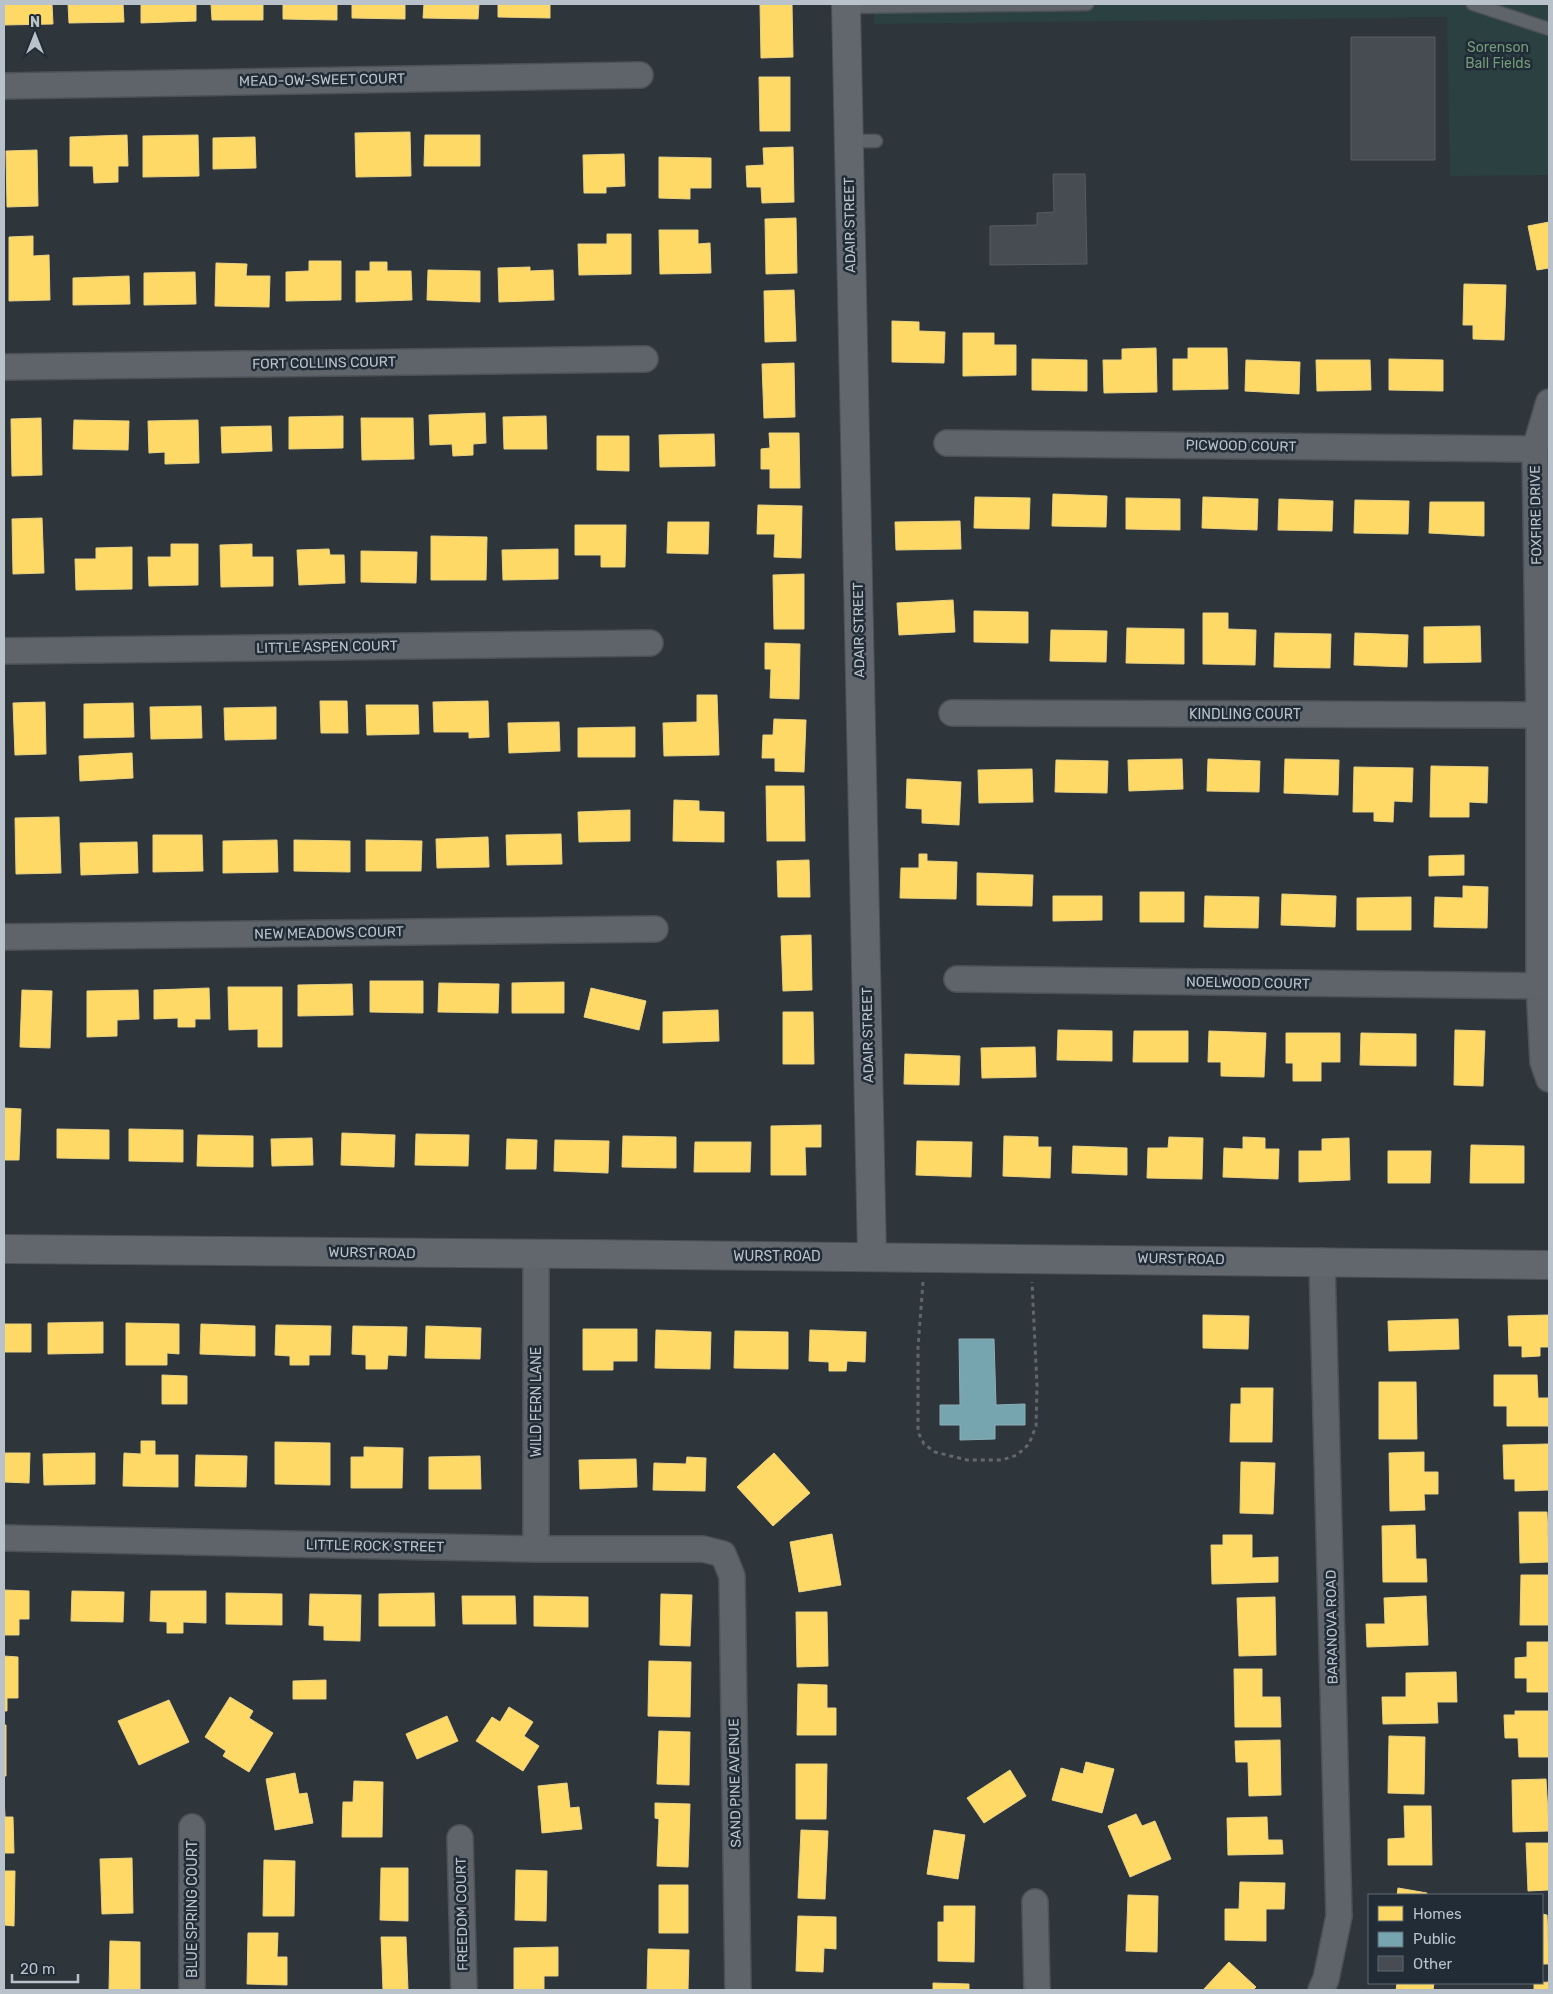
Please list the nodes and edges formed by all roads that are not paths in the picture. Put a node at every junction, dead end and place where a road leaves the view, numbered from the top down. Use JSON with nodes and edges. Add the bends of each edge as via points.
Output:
{"nodes":[{"id":1,"x":1087,"y":4,"type":"edge"},
{"id":2,"x":1474,"y":4,"type":"edge"},
{"id":3,"x":846,"y":5,"type":"edge"},
{"id":4,"x":1549,"y":29,"type":"edge"},
{"id":5,"x":640,"y":75,"type":"dead end"},
{"id":6,"x":4,"y":86,"type":"edge"},
{"id":7,"x":849,"y":141,"type":"junction"},
{"id":8,"x":876,"y":141,"type":"dead end"},
{"id":9,"x":645,"y":359,"type":"dead end"},
{"id":10,"x":4,"y":367,"type":"edge"},
{"id":11,"x":1549,"y":402,"type":"edge"},
{"id":12,"x":947,"y":443,"type":"dead end"},
{"id":13,"x":1534,"y":449,"type":"junction"},
{"id":14,"x":650,"y":643,"type":"dead end"},
{"id":15,"x":4,"y":651,"type":"edge"},
{"id":16,"x":952,"y":713,"type":"dead end"},
{"id":17,"x":1539,"y":715,"type":"junction"},
{"id":18,"x":655,"y":929,"type":"dead end"},
{"id":19,"x":4,"y":937,"type":"edge"},
{"id":20,"x":956,"y":979,"type":"dead end"},
{"id":21,"x":1544,"y":986,"type":"edge"},
{"id":22,"x":1549,"y":1079,"type":"edge"},
{"id":23,"x":4,"y":1249,"type":"edge"},
{"id":24,"x":536,"y":1255,"type":"junction"},
{"id":25,"x":872,"y":1256,"type":"junction"},
{"id":26,"x":1322,"y":1261,"type":"junction"},
{"id":27,"x":1549,"y":1265,"type":"edge"},
{"id":28,"x":4,"y":1538,"type":"edge"},
{"id":29,"x":536,"y":1549,"type":"junction"},
{"id":30,"x":732,"y":1576,"type":"joint"},
{"id":31,"x":192,"y":1827,"type":"dead end"},
{"id":32,"x":460,"y":1838,"type":"dead end"},
{"id":33,"x":1035,"y":1902,"type":"dead end"},
{"id":34,"x":192,"y":1990,"type":"edge"},
{"id":35,"x":464,"y":1990,"type":"edge"},
{"id":36,"x":738,"y":1990,"type":"edge"},
{"id":37,"x":1037,"y":1990,"type":"edge"},
{"id":38,"x":1321,"y":1990,"type":"edge"}],
"edges":[{"from":1,"to":3,"type":"lane"},
{"from":2,"to":4,"type":"lane"},
{"from":3,"to":7,"type":"street","name":"ADAIR STREET"},
{"from":5,"to":6,"type":"street","name":"MEAD-OW-SWEET COURT"},
{"from":7,"to":8,"type":"lane"},
{"from":7,"to":25,"type":"street","name":"ADAIR STREET"},
{"from":9,"to":10,"type":"street","name":"FORT COLLINS COURT"},
{"from":11,"to":13,"type":"street","name":"FOXFIRE DRIVE"},
{"from":12,"to":13,"type":"street","name":"PICWOOD COURT"},
{"from":13,"to":17,"type":"street","name":"FOXFIRE DRIVE"},
{"from":14,"to":15,"type":"street","name":"LITTLE ASPEN COURT"},
{"from":16,"to":17,"type":"street","name":"KINDLING COURT"},
{"from":17,"to":21,"type":"street","name":"FOXFIRE DRIVE"},
{"from":18,"to":19,"type":"street","name":"NEW MEADOWS COURT"},
{"from":20,"to":21,"type":"street","name":"NOELWOOD COURT"},
{"from":21,"to":22,"type":"street","name":"FOXFIRE DRIVE","via":[[1543,1062]]},
{"from":23,"to":24,"type":"street","name":"WURST ROAD"},
{"from":24,"to":25,"type":"street","name":"WURST ROAD"},
{"from":24,"to":29,"type":"street","name":"WILD FERN LANE"},
{"from":25,"to":26,"type":"street","name":"WURST ROAD"},
{"from":26,"to":27,"type":"street","name":"WURST ROAD"},
{"from":26,"to":38,"type":"street","name":"BARANOVA ROAD","via":[[1339,1916]]},
{"from":28,"to":29,"type":"street","name":"LITTLE ROCK STREET"},
{"from":29,"to":30,"type":"street","name":"LITTLE ROCK STREET","via":[[703,1549],[723,1554]]},
{"from":30,"to":36,"type":"street","name":"SAND PINE AVENUE"},
{"from":31,"to":34,"type":"street","name":"BLUE SPRING COURT"},
{"from":32,"to":35,"type":"street","name":"FREEDOM COURT"},
{"from":33,"to":37,"type":"street"}]}
